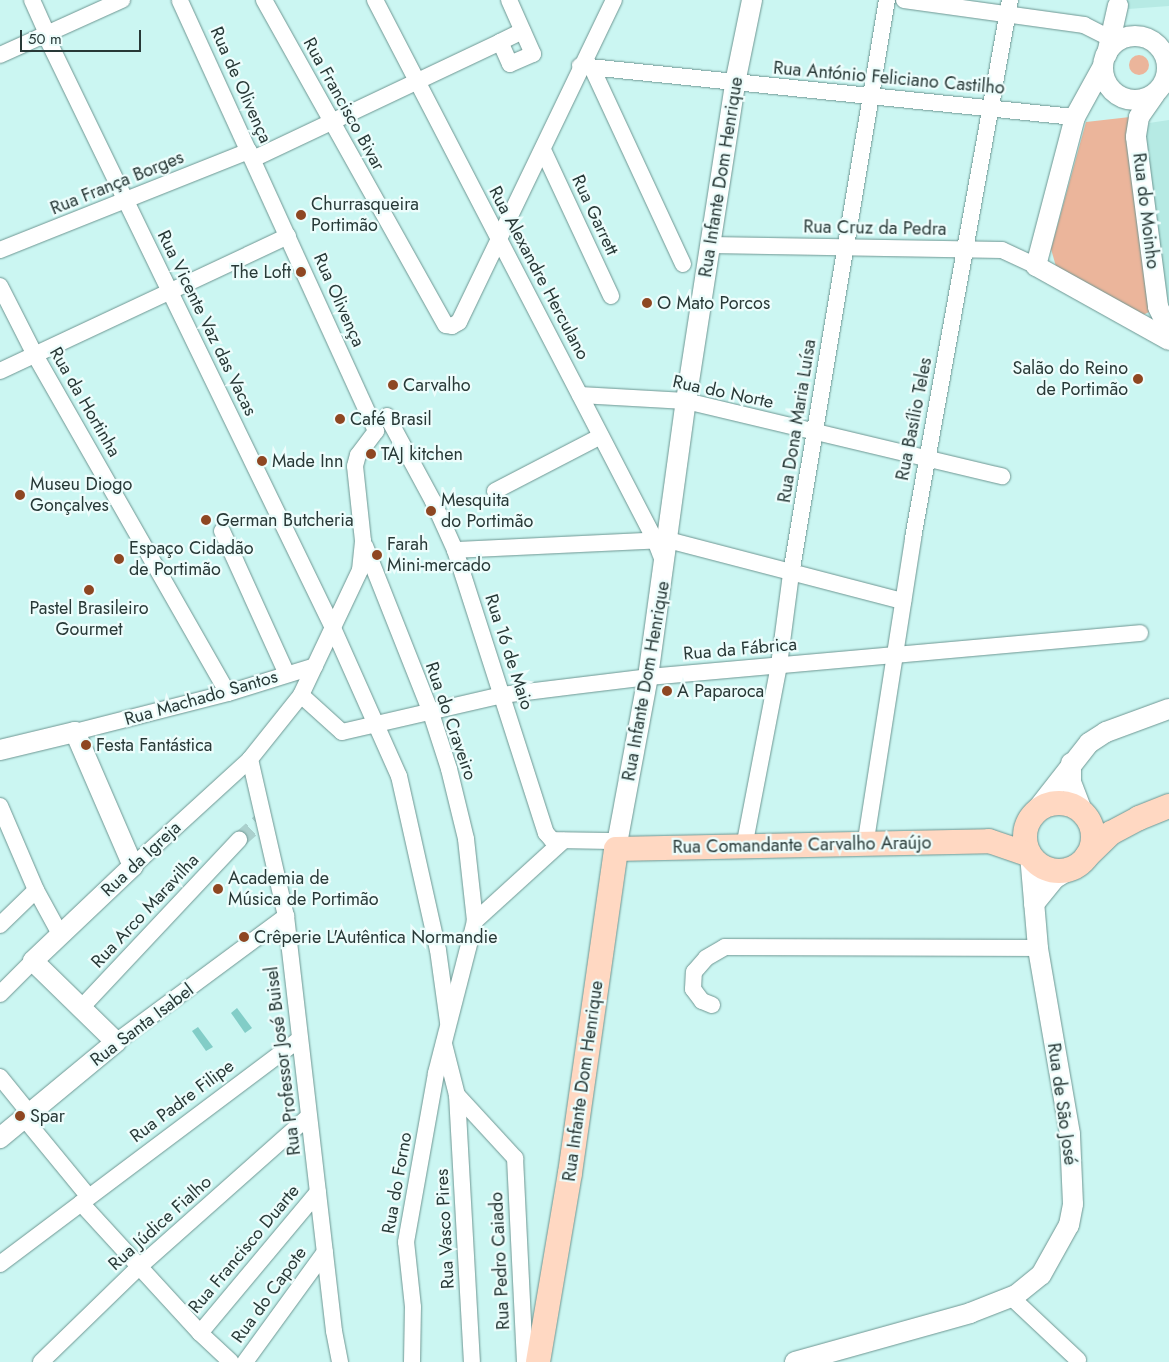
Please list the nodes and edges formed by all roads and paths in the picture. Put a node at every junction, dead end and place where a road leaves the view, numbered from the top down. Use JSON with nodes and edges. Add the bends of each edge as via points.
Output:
{"nodes":[{"id":1,"x":32,"y":0,"type":"edge"},
{"id":2,"x":122,"y":0,"type":"edge"},
{"id":3,"x":180,"y":0,"type":"edge"},
{"id":4,"x":264,"y":0,"type":"edge"},
{"id":5,"x":375,"y":0,"type":"edge"},
{"id":6,"x":509,"y":0,"type":"edge"},
{"id":7,"x":614,"y":0,"type":"edge"},
{"id":8,"x":752,"y":0,"type":"edge"},
{"id":9,"x":887,"y":0,"type":"edge"},
{"id":10,"x":904,"y":0,"type":"edge"},
{"id":11,"x":1117,"y":2,"type":"edge"},
{"id":12,"x":1008,"y":8,"type":"edge"},
{"id":13,"x":523,"y":32,"type":"junction"},
{"id":14,"x":46,"y":34,"type":"junction"},
{"id":15,"x":1133,"y":36,"type":"junction"},
{"id":16,"x":500,"y":42,"type":"junction"},
{"id":17,"x":1107,"y":52,"type":"junction"},
{"id":18,"x":0,"y":54,"type":"edge"},
{"id":19,"x":586,"y":67,"type":"junction"},
{"id":20,"x":417,"y":82,"type":"junction"},
{"id":21,"x":736,"y":83,"type":"junction"},
{"id":22,"x":1155,"y":94,"type":"junction"},
{"id":23,"x":870,"y":98,"type":"junction"},
{"id":24,"x":992,"y":108,"type":"junction"},
{"id":25,"x":1075,"y":117,"type":"junction"},
{"id":26,"x":330,"y":123,"type":"junction"},
{"id":27,"x":543,"y":150,"type":"junction"},
{"id":28,"x":251,"y":155,"type":"junction"},
{"id":29,"x":127,"y":201,"type":"junction"},
{"id":30,"x":288,"y":236,"type":"junction"},
{"id":31,"x":498,"y":241,"type":"junction"},
{"id":32,"x":710,"y":245,"type":"junction"},
{"id":33,"x":845,"y":248,"type":"junction"},
{"id":34,"x":966,"y":249,"type":"junction"},
{"id":35,"x":0,"y":250,"type":"edge"},
{"id":36,"x":683,"y":264,"type":"dead end"},
{"id":37,"x":1036,"y":266,"type":"junction"},
{"id":38,"x":0,"y":286,"type":"edge"},
{"id":39,"x":169,"y":289,"type":"junction"},
{"id":40,"x":611,"y":296,"type":"dead end"},
{"id":41,"x":1158,"y":307,"type":"junction"},
{"id":42,"x":1132,"y":318,"type":"junction"},
{"id":43,"x":1167,"y":335,"type":"edge"},
{"id":44,"x":35,"y":355,"type":"junction"},
{"id":45,"x":0,"y":372,"type":"edge"},
{"id":46,"x":580,"y":395,"type":"junction"},
{"id":47,"x":686,"y":401,"type":"junction"},
{"id":48,"x":388,"y":416,"type":"dead end"},
{"id":49,"x":816,"y":434,"type":"junction"},
{"id":50,"x":601,"y":436,"type":"junction"},
{"id":51,"x":927,"y":458,"type":"junction"},
{"id":52,"x":1002,"y":476,"type":"dead end"},
{"id":53,"x":495,"y":492,"type":"dead end"},
{"id":54,"x":222,"y":531,"type":"dead end"},
{"id":55,"x":363,"y":540,"type":"junction"},
{"id":56,"x":661,"y":540,"type":"junction"},
{"id":57,"x":454,"y":550,"type":"junction"},
{"id":58,"x":791,"y":574,"type":"junction"},
{"id":59,"x":903,"y":601,"type":"junction"},
{"id":60,"x":333,"y":628,"type":"junction"},
{"id":61,"x":1140,"y":633,"type":"dead end"},
{"id":62,"x":897,"y":654,"type":"junction"},
{"id":63,"x":779,"y":665,"type":"junction"},
{"id":64,"x":315,"y":666,"type":"junction"},
{"id":65,"x":288,"y":674,"type":"junction"},
{"id":66,"x":648,"y":678,"type":"junction"},
{"id":67,"x":228,"y":692,"type":"junction"},
{"id":68,"x":301,"y":695,"type":"junction"},
{"id":69,"x":502,"y":695,"type":"junction"},
{"id":70,"x":1169,"y":709,"type":"edge"},
{"id":71,"x":430,"y":710,"type":"junction"},
{"id":72,"x":375,"y":723,"type":"junction"},
{"id":73,"x":75,"y":732,"type":"junction"},
{"id":74,"x":0,"y":750,"type":"edge"},
{"id":75,"x":250,"y":759,"type":"junction"},
{"id":76,"x":1071,"y":763,"type":"junction"},
{"id":77,"x":1169,"y":806,"type":"edge"},
{"id":78,"x":1083,"y":813,"type":"junction"},
{"id":79,"x":2,"y":817,"type":"edge"},
{"id":80,"x":1031,"y":817,"type":"junction"},
{"id":81,"x":1139,"y":818,"type":"junction"},
{"id":82,"x":239,"y":840,"type":"tunnel mouth"},
{"id":83,"x":563,"y":841,"type":"junction"},
{"id":84,"x":989,"y":841,"type":"junction"},
{"id":85,"x":617,"y":845,"type":"junction"},
{"id":86,"x":865,"y":846,"type":"junction"},
{"id":87,"x":744,"y":847,"type":"junction"},
{"id":88,"x":1030,"y":855,"type":"junction"},
{"id":89,"x":1078,"y":863,"type":"junction"},
{"id":90,"x":133,"y":866,"type":"junction"},
{"id":91,"x":36,"y":890,"type":"junction"},
{"id":92,"x":1034,"y":904,"type":"junction"},
{"id":93,"x":286,"y":916,"type":"junction"},
{"id":94,"x":475,"y":921,"type":"junction"},
{"id":95,"x":0,"y":925,"type":"edge"},
{"id":96,"x":60,"y":934,"type":"junction"},
{"id":97,"x":1038,"y":948,"type":"junction"},
{"id":98,"x":33,"y":961,"type":"junction"},
{"id":99,"x":0,"y":994,"type":"edge"},
{"id":100,"x":712,"y":1005,"type":"dead end"},
{"id":101,"x":81,"y":1008,"type":"junction"},
{"id":102,"x":448,"y":1022,"type":"junction"},
{"id":103,"x":300,"y":1039,"type":"junction"},
{"id":104,"x":116,"y":1042,"type":"junction"},
{"id":105,"x":443,"y":1042,"type":"junction"},
{"id":106,"x":0,"y":1077,"type":"edge"},
{"id":107,"x":457,"y":1095,"type":"junction"},
{"id":108,"x":27,"y":1116,"type":"junction"},
{"id":109,"x":308,"y":1117,"type":"junction"},
{"id":110,"x":0,"y":1138,"type":"edge"},
{"id":111,"x":318,"y":1192,"type":"junction"},
{"id":112,"x":84,"y":1199,"type":"junction"},
{"id":113,"x":325,"y":1252,"type":"junction"},
{"id":114,"x":0,"y":1264,"type":"edge"},
{"id":115,"x":139,"y":1267,"type":"junction"},
{"id":116,"x":1010,"y":1297,"type":"junction"},
{"id":117,"x":200,"y":1333,"type":"junction"},
{"id":118,"x":1078,"y":1360,"type":"dead end"},
{"id":119,"x":41,"y":1362,"type":"edge"},
{"id":120,"x":231,"y":1362,"type":"edge"},
{"id":121,"x":245,"y":1362,"type":"edge"},
{"id":122,"x":340,"y":1362,"type":"edge"},
{"id":123,"x":412,"y":1362,"type":"edge"},
{"id":124,"x":472,"y":1362,"type":"edge"},
{"id":125,"x":524,"y":1362,"type":"edge"},
{"id":126,"x":538,"y":1362,"type":"edge"},
{"id":127,"x":795,"y":1362,"type":"edge"}],
"edges":[{"from":1,"to":14,"type":"street","name":"Rua Vicente Vaz das Vacas"},
{"from":2,"to":14,"type":"street"},
{"from":3,"to":28,"type":"street","name":"Rua de Olivença"},
{"from":4,"to":26,"type":"street","name":"Rua Francisco Bivar"},
{"from":5,"to":20,"type":"street","name":"Rua Alexandre Herculano"},
{"from":6,"to":13,"type":"street"},
{"from":7,"to":19,"type":"street"},
{"from":8,"to":21,"type":"street","name":"Rua Infante Dom Henrique"},
{"from":9,"to":23,"type":"street","name":"Rua Dona Maria Luísa"},
{"from":10,"to":12,"type":"street"},
{"from":11,"to":15,"type":"street"},
{"from":11,"to":17,"type":"street"},
{"from":12,"to":17,"type":"street","via":[[1084,25]]},
{"from":12,"to":24,"type":"street","name":"Rua Basílio Teles"},
{"from":13,"to":16,"type":"street","name":"Rua França Borges"},
{"from":13,"to":16,"type":"street","via":[[533,54],[510,64]]},
{"from":14,"to":18,"type":"street"},
{"from":14,"to":29,"type":"street","name":"Rua Vicente Vaz das Vacas"},
{"from":15,"to":17,"type":"street","via":[[1120,40]]},
{"from":15,"to":22,"type":"street","via":[[1152,41],[1165,57],[1166,78]]},
{"from":16,"to":20,"type":"street","name":"Rua França Borges"},
{"from":17,"to":22,"type":"street","via":[[1108,85],[1122,98],[1136,101]]},
{"from":17,"to":25,"type":"street"},
{"from":19,"to":21,"type":"street","name":"Rua António Feliciano Castilho"},
{"from":19,"to":27,"type":"street"},
{"from":19,"to":36,"type":"street"},
{"from":20,"to":26,"type":"street","name":"Rua França Borges"},
{"from":20,"to":31,"type":"street","name":"Rua Alexandre Herculano"},
{"from":21,"to":23,"type":"street","name":"Rua António Feliciano Castilho"},
{"from":21,"to":32,"type":"street","name":"Rua Infante Dom Henrique"},
{"from":22,"to":41,"type":"street","name":"Rua do Moinho","via":[[1139,118],[1136,137]]},
{"from":23,"to":24,"type":"street","name":"Rua António Feliciano Castilho"},
{"from":23,"to":33,"type":"street","name":"Rua Dona Maria Luísa"},
{"from":24,"to":25,"type":"street","name":"Rua António Feliciano Castilho"},
{"from":24,"to":34,"type":"street","name":"Rua Basílio Teles"},
{"from":25,"to":37,"type":"street"},
{"from":26,"to":28,"type":"street","name":"Rua França Borges"},
{"from":26,"to":31,"type":"street","name":"Rua Francisco Bivar","via":[[446,325],[459,322]]},
{"from":27,"to":31,"type":"street"},
{"from":27,"to":40,"type":"street","name":"Rua Garrett"},
{"from":28,"to":29,"type":"street","name":"Rua França Borges"},
{"from":28,"to":30,"type":"street","name":"Rua Olivença"},
{"from":29,"to":35,"type":"street","name":"Rua França Borges"},
{"from":29,"to":39,"type":"street","name":"Rua Vicente Vaz das Vacas"},
{"from":30,"to":39,"type":"street"},
{"from":30,"to":55,"type":"street","name":"Rua Olivença","via":[[376,431],[358,455],[355,466]]},
{"from":31,"to":46,"type":"street","name":"Rua Alexandre Herculano"},
{"from":32,"to":33,"type":"street","name":"Rua Cruz da Pedra"},
{"from":32,"to":47,"type":"street","name":"Rua Infante Dom Henrique"},
{"from":33,"to":34,"type":"street","name":"Rua Cruz da Pedra"},
{"from":33,"to":49,"type":"street","name":"Rua Dona Maria Luísa"},
{"from":34,"to":37,"type":"street","name":"Rua Cruz da Pedra","via":[[1002,250]]},
{"from":34,"to":51,"type":"street","name":"Rua Basílio Teles"},
{"from":37,"to":42,"type":"street"},
{"from":38,"to":44,"type":"street","name":"Rua da Hortinha"},
{"from":39,"to":44,"type":"street"},
{"from":39,"to":60,"type":"street","name":"Rua Vicente Vaz das Vacas"},
{"from":41,"to":42,"type":"street","via":[[1154,318],[1147,321]]},
{"from":41,"to":43,"type":"street","name":"Rua do Moinho"},
{"from":42,"to":43,"type":"street"},
{"from":44,"to":45,"type":"street"},
{"from":44,"to":67,"type":"street","name":"Rua da Hortinha"},
{"from":46,"to":47,"type":"street","name":"Rua do Norte"},
{"from":46,"to":50,"type":"street","name":"Rua Alexandre Herculano"},
{"from":47,"to":49,"type":"street","name":"Rua do Norte"},
{"from":47,"to":56,"type":"street","name":"Rua Infante Dom Henrique"},
{"from":48,"to":57,"type":"street","name":"Rua 16 de Maio","via":[[433,501]]},
{"from":49,"to":51,"type":"street","name":"Rua do Norte"},
{"from":49,"to":58,"type":"street","name":"Rua Dona Maria Luísa"},
{"from":50,"to":53,"type":"street"},
{"from":50,"to":56,"type":"street","name":"Rua Alexandre Herculano"},
{"from":51,"to":52,"type":"street","name":"Rua do Norte"},
{"from":51,"to":59,"type":"street","name":"Rua Basílio Teles"},
{"from":54,"to":65,"type":"street"},
{"from":55,"to":60,"type":"street","name":"Rua da Igreja","via":[[360,570]]},
{"from":55,"to":71,"type":"street","name":"Rua do Craveiro"},
{"from":56,"to":57,"type":"street"},
{"from":56,"to":58,"type":"street"},
{"from":56,"to":66,"type":"street","name":"Rua Infante Dom Henrique","via":[[665,566]]},
{"from":57,"to":69,"type":"street","name":"Rua 16 de Maio"},
{"from":58,"to":59,"type":"street"},
{"from":58,"to":63,"type":"street","name":"Rua Dona Maria Luísa"},
{"from":59,"to":62,"type":"street","name":"Rua Basílio Teles"},
{"from":60,"to":64,"type":"street","name":"Rua da Igreja"},
{"from":60,"to":72,"type":"street","name":"Rua Vicente Vaz das Vacas"},
{"from":61,"to":62,"type":"street","name":"Rua da Fábrica"},
{"from":62,"to":63,"type":"street","name":"Rua da Fábrica"},
{"from":62,"to":86,"type":"street","name":"Rua Basílio Teles"},
{"from":63,"to":66,"type":"street","name":"Rua da Fábrica"},
{"from":63,"to":87,"type":"street","name":"Rua Dona Maria Luísa"},
{"from":64,"to":65,"type":"street","name":"Rua Machado Santos"},
{"from":64,"to":68,"type":"street","name":"Rua da Igreja"},
{"from":65,"to":67,"type":"street","name":"Rua Machado Santos"},
{"from":66,"to":69,"type":"street","name":"Rua da Fábrica"},
{"from":66,"to":85,"type":"street","name":"Rua Infante Dom Henrique"},
{"from":67,"to":73,"type":"street","name":"Rua Machado Santos"},
{"from":68,"to":72,"type":"street","name":"Rua da Fábrica","via":[[342,732]]},
{"from":68,"to":75,"type":"street","name":"Rua da Igreja"},
{"from":69,"to":71,"type":"street","name":"Rua da Fábrica"},
{"from":69,"to":83,"type":"street","name":"Rua 16 de Maio","via":[[546,833],[552,840]]},
{"from":70,"to":76,"type":"street","via":[[1106,732],[1089,743]]},
{"from":71,"to":72,"type":"street","name":"Rua da Fábrica"},
{"from":71,"to":94,"type":"street","name":"Rua do Craveiro","via":[[466,839]]},
{"from":72,"to":102,"type":"street","name":"Rua Vicente Vaz das Vacas","via":[[399,776],[438,950]]},
{"from":73,"to":74,"type":"street","name":"Rua Machado Santos"},
{"from":73,"to":90,"type":"street"},
{"from":75,"to":90,"type":"street","name":"Rua da Igreja"},
{"from":75,"to":93,"type":"street","name":"Rua Professor José Buisel"},
{"from":76,"to":78,"type":"street","via":[[1071,782]]},
{"from":76,"to":80,"type":"street"},
{"from":77,"to":81,"type":"main road"},
{"from":78,"to":80,"type":"main road","via":[[1062,803],[1045,806]]},
{"from":78,"to":81,"type":"main road","via":[[1116,819]]},
{"from":78,"to":89,"type":"main road","via":[[1093,834]]},
{"from":79,"to":91,"type":"street"},
{"from":80,"to":84,"type":"main road"},
{"from":80,"to":88,"type":"main road","via":[[1025,839]]},
{"from":81,"to":89,"type":"main road","via":[[1111,833]]},
{"from":82,"to":101,"type":"street","name":"Rua Arco Maravilha"},
{"from":83,"to":85,"type":"street"},
{"from":83,"to":94,"type":"street"},
{"from":84,"to":86,"type":"main road","name":"Rua Comandante Carvalho Araújo"},
{"from":84,"to":88,"type":"main road"},
{"from":85,"to":87,"type":"main road","name":"Rua Comandante Carvalho Araújo"},
{"from":85,"to":126,"type":"main road","name":"Rua Infante Dom Henrique","via":[[570,1173]]},
{"from":86,"to":87,"type":"main road","name":"Rua Comandante Carvalho Araújo"},
{"from":88,"to":89,"type":"main road","via":[[1048,869]]},
{"from":88,"to":92,"type":"street","name":"Rua de São José"},
{"from":89,"to":92,"type":"street","via":[[1054,879]]},
{"from":90,"to":96,"type":"street","name":"Rua da Igreja"},
{"from":91,"to":95,"type":"street"},
{"from":91,"to":96,"type":"street"},
{"from":92,"to":97,"type":"street","name":"Rua de São José"},
{"from":93,"to":103,"type":"street","name":"Rua Professor José Buisel"},
{"from":93,"to":104,"type":"street","name":"Rua Santa Isabel"},
{"from":94,"to":102,"type":"street","name":"Rua do Forno"},
{"from":96,"to":98,"type":"street","name":"Rua da Igreja"},
{"from":97,"to":100,"type":"street","via":[[724,947],[706,958],[694,972],[693,989],[702,1001]]},
{"from":97,"to":116,"type":"street","name":"Rua de São José","via":[[1070,1134],[1073,1204],[1068,1225],[1041,1275]]},
{"from":98,"to":99,"type":"street"},
{"from":98,"to":101,"type":"street"},
{"from":101,"to":104,"type":"street"},
{"from":102,"to":105,"type":"street","name":"Rua do Forno"},
{"from":103,"to":109,"type":"street","name":"Rua Professor José Buisel"},
{"from":103,"to":112,"type":"street","name":"Rua Padre Filipe"},
{"from":104,"to":108,"type":"street","name":"Rua Santa Isabel"},
{"from":105,"to":107,"type":"street","name":"Rua Vasco Pires"},
{"from":105,"to":123,"type":"street","name":"Rua do Forno","via":[[406,1242],[413,1307]]},
{"from":106,"to":108,"type":"street"},
{"from":107,"to":124,"type":"street","name":"Rua Vasco Pires"},
{"from":107,"to":125,"type":"street","name":"Rua Pedro Caiado","via":[[516,1158]]},
{"from":108,"to":110,"type":"street","name":"Rua Santa Isabel"},
{"from":108,"to":112,"type":"street"},
{"from":109,"to":111,"type":"street","name":"Rua Professor José Buisel"},
{"from":109,"to":115,"type":"street","name":"Rua Júdice Fialho"},
{"from":111,"to":113,"type":"street","name":"Rua Professor José Buisel"},
{"from":111,"to":117,"type":"street","name":"Rua Francisco Duarte"},
{"from":112,"to":114,"type":"street","name":"Rua Padre Filipe"},
{"from":112,"to":115,"type":"street"},
{"from":113,"to":121,"type":"street","name":"Rua do Capote"},
{"from":113,"to":122,"type":"street","name":"Rua Professor José Buisel"},
{"from":115,"to":117,"type":"street"},
{"from":115,"to":119,"type":"street","name":"Rua Júdice Fialho"},
{"from":116,"to":118,"type":"street"},
{"from":116,"to":127,"type":"street","name":"Rua de São José","via":[[956,1317]]},
{"from":117,"to":120,"type":"street"}]}
